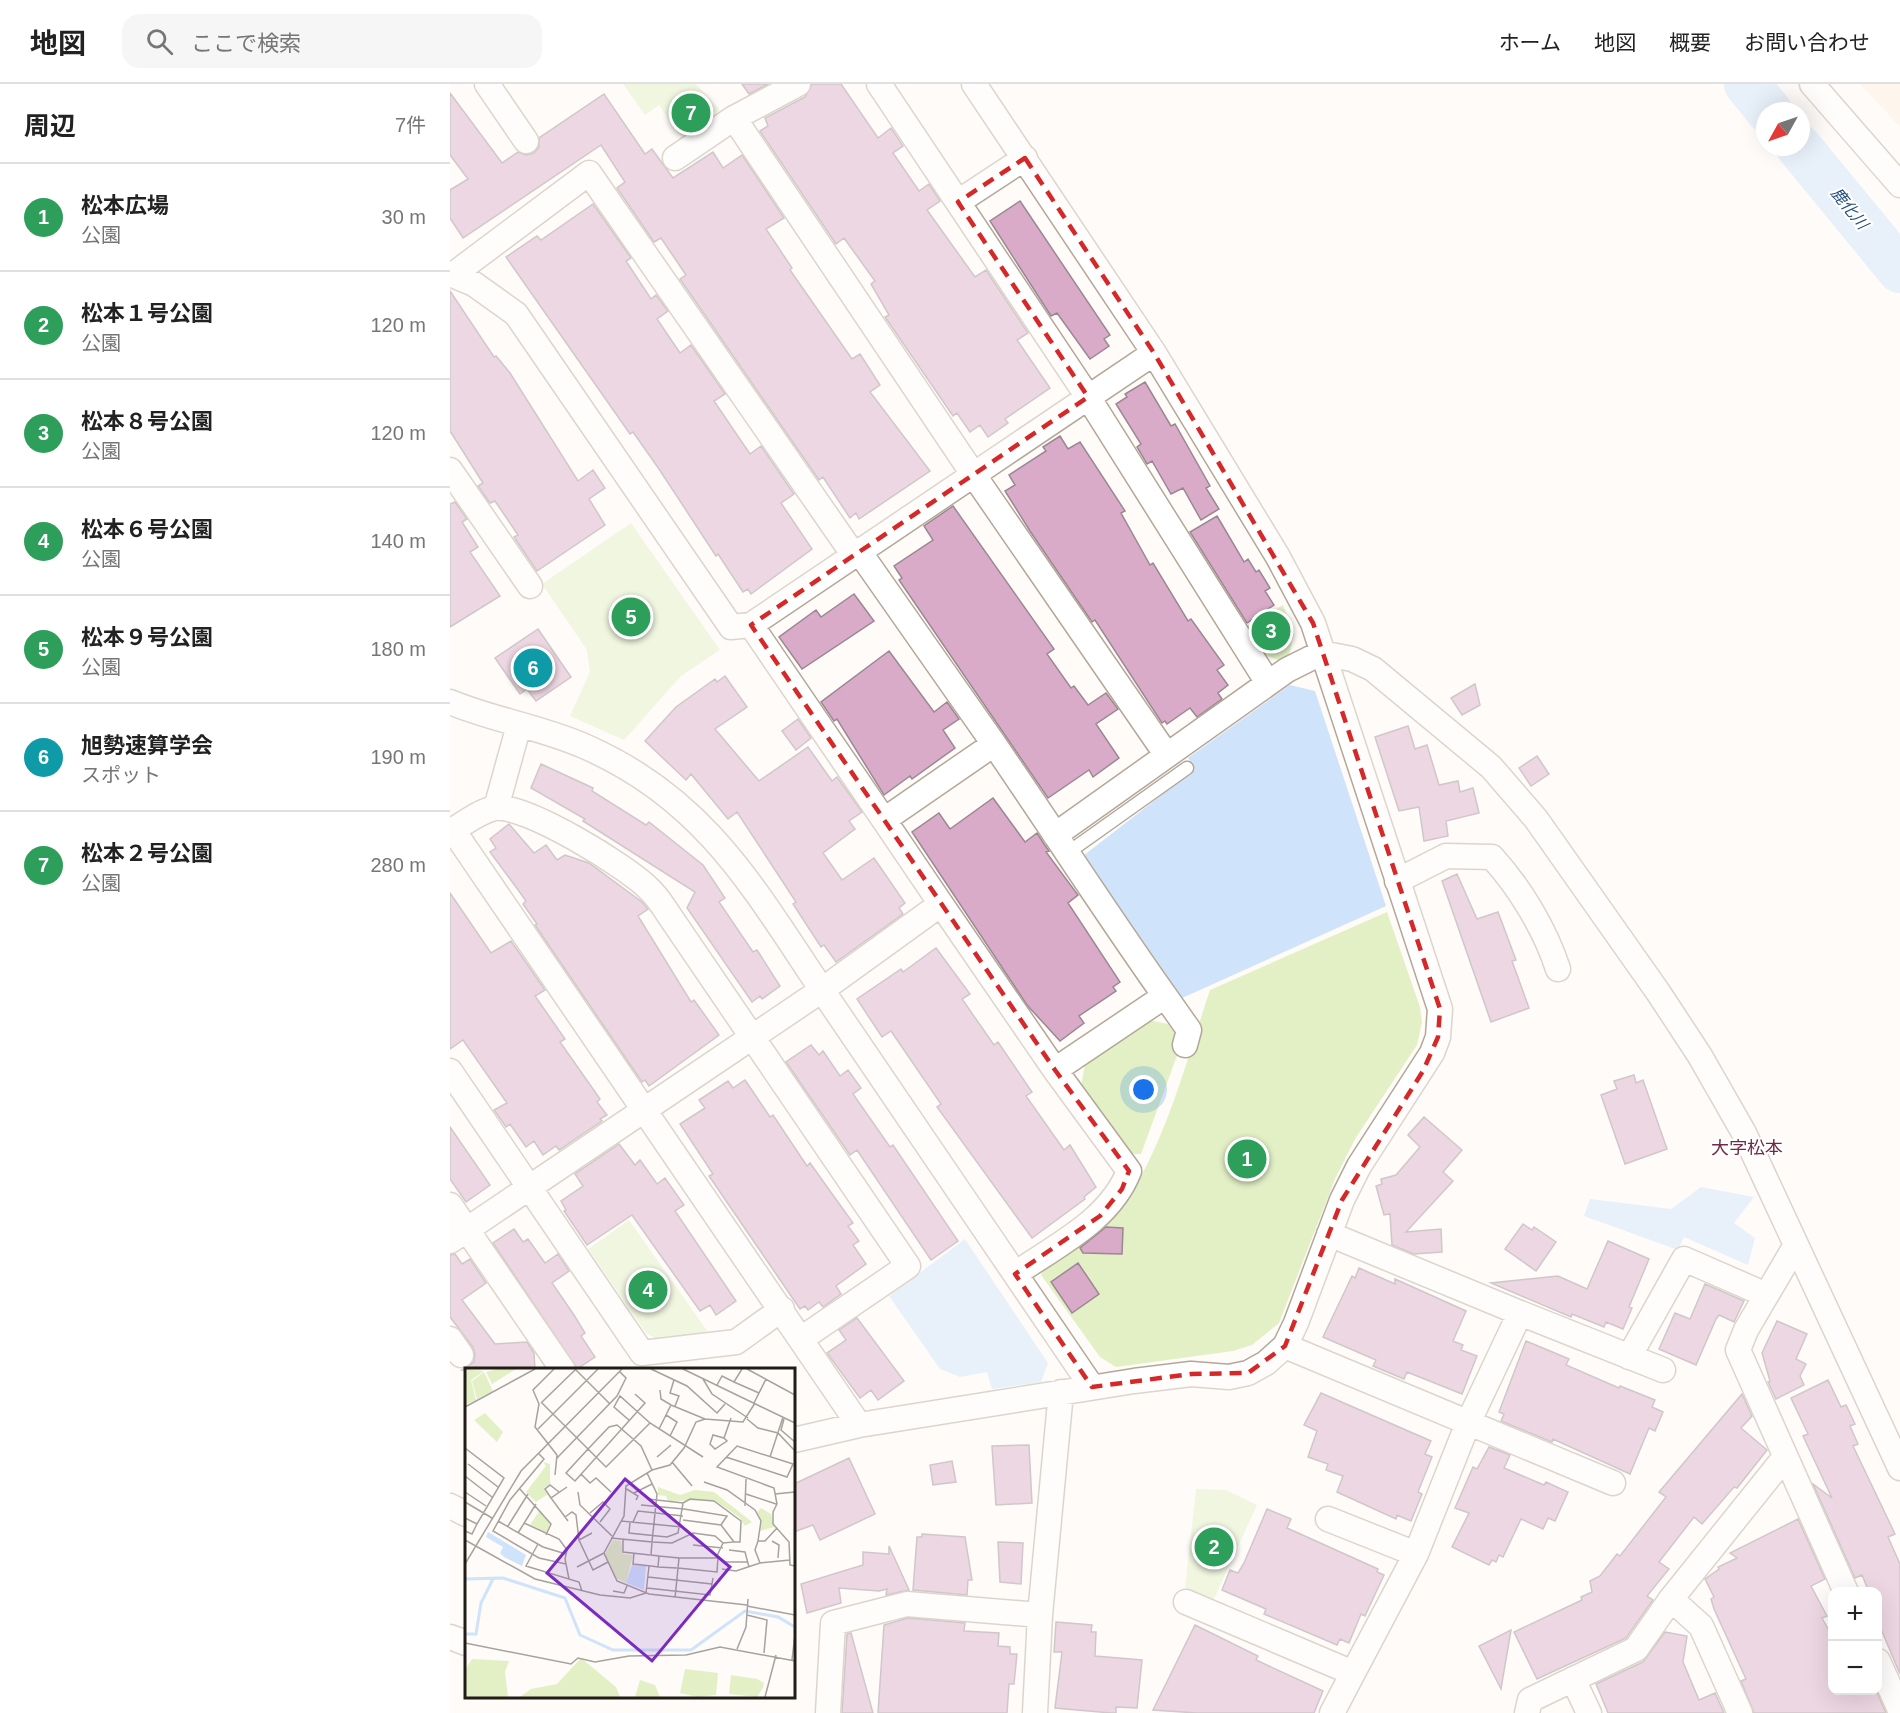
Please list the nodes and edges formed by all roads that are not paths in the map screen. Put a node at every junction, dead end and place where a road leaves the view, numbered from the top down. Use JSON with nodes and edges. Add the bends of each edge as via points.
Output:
{"nodes":[{"id":1,"x":486,"y":84,"type":"edge"},
{"id":2,"x":798,"y":84,"type":"edge"},
{"id":3,"x":879,"y":84,"type":"edge"},
{"id":4,"x":974,"y":84,"type":"edge"},
{"id":5,"x":1812,"y":84,"type":"edge"},
{"id":6,"x":734,"y":117,"type":"junction"},
{"id":7,"x":526,"y":141,"type":"dead end"},
{"id":8,"x":675,"y":158,"type":"dead end"},
{"id":9,"x":1025,"y":158,"type":"junction"},
{"id":10,"x":1900,"y":184,"type":"edge"},
{"id":11,"x":958,"y":202,"type":"junction"},
{"id":12,"x":452,"y":274,"type":"edge"},
{"id":13,"x":1154,"y":353,"type":"junction"},
{"id":14,"x":1088,"y":397,"type":"junction"},
{"id":15,"x":450,"y":470,"type":"edge"},
{"id":16,"x":973,"y":474,"type":"junction"},
{"id":17,"x":856,"y":552,"type":"junction"},
{"id":18,"x":530,"y":586,"type":"dead end"},
{"id":19,"x":751,"y":625,"type":"junction"},
{"id":20,"x":1322,"y":653,"type":"junction"},
{"id":21,"x":1268,"y":683,"type":"junction"},
{"id":22,"x":450,"y":702,"type":"edge"},
{"id":23,"x":519,"y":725,"type":"junction"},
{"id":24,"x":994,"y":744,"type":"junction"},
{"id":25,"x":1166,"y":754,"type":"junction"},
{"id":26,"x":1187,"y":768,"type":"dead end"},
{"id":27,"x":496,"y":808,"type":"junction"},
{"id":28,"x":884,"y":820,"type":"junction"},
{"id":29,"x":451,"y":831,"type":"edge"},
{"id":30,"x":1060,"y":845,"type":"junction"},
{"id":31,"x":1397,"y":881,"type":"junction"},
{"id":32,"x":941,"y":904,"type":"junction"},
{"id":33,"x":1558,"y":969,"type":"dead end"},
{"id":34,"x":822,"y":990,"type":"junction"},
{"id":35,"x":1165,"y":996,"type":"junction"},
{"id":36,"x":750,"y":1037,"type":"junction"},
{"id":37,"x":1185,"y":1045,"type":"dead end"},
{"id":38,"x":1054,"y":1070,"type":"junction"},
{"id":39,"x":450,"y":1071,"type":"edge"},
{"id":40,"x":643,"y":1110,"type":"junction"},
{"id":41,"x":529,"y":1187,"type":"junction"},
{"id":42,"x":450,"y":1204,"type":"edge"},
{"id":43,"x":1329,"y":1233,"type":"junction"},
{"id":44,"x":459,"y":1236,"type":"edge"},
{"id":45,"x":1796,"y":1245,"type":"junction"},
{"id":46,"x":1016,"y":1274,"type":"junction"},
{"id":47,"x":1755,"y":1290,"type":"dead end"},
{"id":48,"x":782,"y":1308,"type":"junction"},
{"id":49,"x":1520,"y":1313,"type":"junction"},
{"id":50,"x":801,"y":1339,"type":"junction"},
{"id":51,"x":1285,"y":1346,"type":"junction"},
{"id":52,"x":1629,"y":1357,"type":"junction"},
{"id":53,"x":560,"y":1368,"type":"edge"},
{"id":54,"x":1663,"y":1370,"type":"dead end"},
{"id":55,"x":1092,"y":1387,"type":"junction"},
{"id":56,"x":1061,"y":1392,"type":"junction"},
{"id":57,"x":1468,"y":1423,"type":"junction"},
{"id":58,"x":859,"y":1425,"type":"junction"},
{"id":59,"x":795,"y":1440,"type":"edge"},
{"id":60,"x":1785,"y":1457,"type":"junction"},
{"id":61,"x":1900,"y":1468,"type":"edge"},
{"id":62,"x":1613,"y":1483,"type":"dead end"},
{"id":63,"x":450,"y":1506,"type":"edge"},
{"id":64,"x":465,"y":1514,"type":"edge"},
{"id":65,"x":1328,"y":1519,"type":"dead end"},
{"id":66,"x":1416,"y":1554,"type":"junction"},
{"id":67,"x":1844,"y":1587,"type":"edge"},
{"id":68,"x":1671,"y":1599,"type":"junction"},
{"id":69,"x":1186,"y":1602,"type":"dead end"},
{"id":70,"x":1040,"y":1615,"type":"junction"},
{"id":71,"x":450,"y":1638,"type":"edge"},
{"id":72,"x":465,"y":1643,"type":"edge"},
{"id":73,"x":1882,"y":1670,"type":"edge"},
{"id":74,"x":1353,"y":1673,"type":"junction"},
{"id":75,"x":1573,"y":1679,"type":"junction"},
{"id":76,"x":1900,"y":1710,"type":"edge"},
{"id":77,"x":828,"y":1713,"type":"edge"},
{"id":78,"x":1035,"y":1713,"type":"edge"},
{"id":79,"x":1332,"y":1713,"type":"edge"},
{"id":80,"x":1527,"y":1713,"type":"edge"},
{"id":81,"x":1588,"y":1713,"type":"edge"},
{"id":82,"x":1740,"y":1713,"type":"edge"}],
"edges":[{"from":1,"to":7,"type":"street"},
{"from":2,"to":6,"type":"street"},
{"from":3,"to":11,"type":"street"},
{"from":4,"to":9,"type":"street"},
{"from":5,"to":10,"type":"street"},
{"from":6,"to":8,"type":"street"},
{"from":6,"to":16,"type":"street"},
{"from":9,"to":11,"type":"street"},
{"from":9,"to":13,"type":"street"},
{"from":11,"to":14,"type":"street"},
{"from":12,"to":17,"type":"street","via":[[590,173]]},
{"from":12,"to":19,"type":"street","via":[[516,314],[731,627]]},
{"from":13,"to":14,"type":"street"},
{"from":13,"to":20,"type":"street","via":[[1278,557],[1313,623]]},
{"from":14,"to":16,"type":"street"},
{"from":14,"to":21,"type":"street"},
{"from":15,"to":18,"type":"street"},
{"from":16,"to":17,"type":"street"},
{"from":16,"to":25,"type":"street"},
{"from":17,"to":19,"type":"street"},
{"from":17,"to":24,"type":"street"},
{"from":19,"to":28,"type":"street"},
{"from":20,"to":21,"type":"street"},
{"from":20,"to":31,"type":"street"},
{"from":20,"to":45,"type":"street","via":[[1352,659],[1373,669],[1491,767],[1536,819],[1700,1056],[1744,1133]]},
{"from":21,"to":25,"type":"street"},
{"from":22,"to":23,"type":"street"},
{"from":23,"to":27,"type":"street"},
{"from":23,"to":34,"type":"street","via":[[585,746],[670,796],[741,868]]},
{"from":24,"to":28,"type":"street"},
{"from":24,"to":30,"type":"street"},
{"from":25,"to":30,"type":"street"},
{"from":26,"to":30,"type":"lane"},
{"from":27,"to":29,"type":"street"},
{"from":27,"to":36,"type":"street","via":[[541,819],[649,889]]},
{"from":28,"to":32,"type":"street"},
{"from":29,"to":40,"type":"street"},
{"from":30,"to":35,"type":"street"},
{"from":31,"to":33,"type":"street","via":[[1446,856],[1492,857],[1509,876],[1551,946]]},
{"from":31,"to":43,"type":"street","via":[[1440,1009],[1438,1037],[1423,1071],[1359,1166]]},
{"from":32,"to":34,"type":"street"},
{"from":32,"to":38,"type":"street"},
{"from":34,"to":36,"type":"street"},
{"from":34,"to":46,"type":"street"},
{"from":35,"to":37,"type":"street","via":[[1190,1030]]},
{"from":35,"to":38,"type":"street"},
{"from":36,"to":40,"type":"street"},
{"from":36,"to":50,"type":"street","via":[[908,1266]]},
{"from":38,"to":46,"type":"street","via":[[1129,1171],[1122,1188],[1100,1216]]},
{"from":39,"to":41,"type":"street"},
{"from":40,"to":41,"type":"street"},
{"from":40,"to":48,"type":"street"},
{"from":41,"to":44,"type":"street"},
{"from":41,"to":48,"type":"street","via":[[642,1353],[736,1342]]},
{"from":42,"to":44,"type":"street"},
{"from":43,"to":49,"type":"street"},
{"from":43,"to":51,"type":"street","via":[[1309,1294]]},
{"from":44,"to":53,"type":"street"},
{"from":45,"to":60,"type":"street","via":[[1738,1350]]},
{"from":45,"to":61,"type":"street"},
{"from":46,"to":55,"type":"street"},
{"from":47,"to":52,"type":"street","via":[[1684,1259]]},
{"from":48,"to":50,"type":"street"},
{"from":49,"to":52,"type":"street"},
{"from":49,"to":57,"type":"street"},
{"from":50,"to":58,"type":"street"},
{"from":51,"to":55,"type":"street","via":[[1248,1373],[1229,1377],[1191,1374]]},
{"from":51,"to":57,"type":"street"},
{"from":52,"to":54,"type":"street"},
{"from":55,"to":56,"type":"street"},
{"from":56,"to":58,"type":"street"},
{"from":56,"to":70,"type":"street"},
{"from":57,"to":62,"type":"street"},
{"from":57,"to":66,"type":"street"},
{"from":58,"to":59,"type":"street"},
{"from":60,"to":67,"type":"street"},
{"from":60,"to":68,"type":"street"},
{"from":63,"to":64,"type":"street"},
{"from":65,"to":66,"type":"street"},
{"from":66,"to":74,"type":"street"},
{"from":68,"to":75,"type":"street","via":[[1636,1649]]},
{"from":68,"to":82,"type":"street","via":[[1701,1626]]},
{"from":69,"to":74,"type":"street"},
{"from":70,"to":77,"type":"street","via":[[907,1604],[832,1623]]},
{"from":70,"to":78,"type":"street"},
{"from":71,"to":72,"type":"street"},
{"from":73,"to":76,"type":"street"},
{"from":74,"to":79,"type":"street"},
{"from":75,"to":80,"type":"street","via":[[1530,1700]]},
{"from":75,"to":81,"type":"street"}]}
